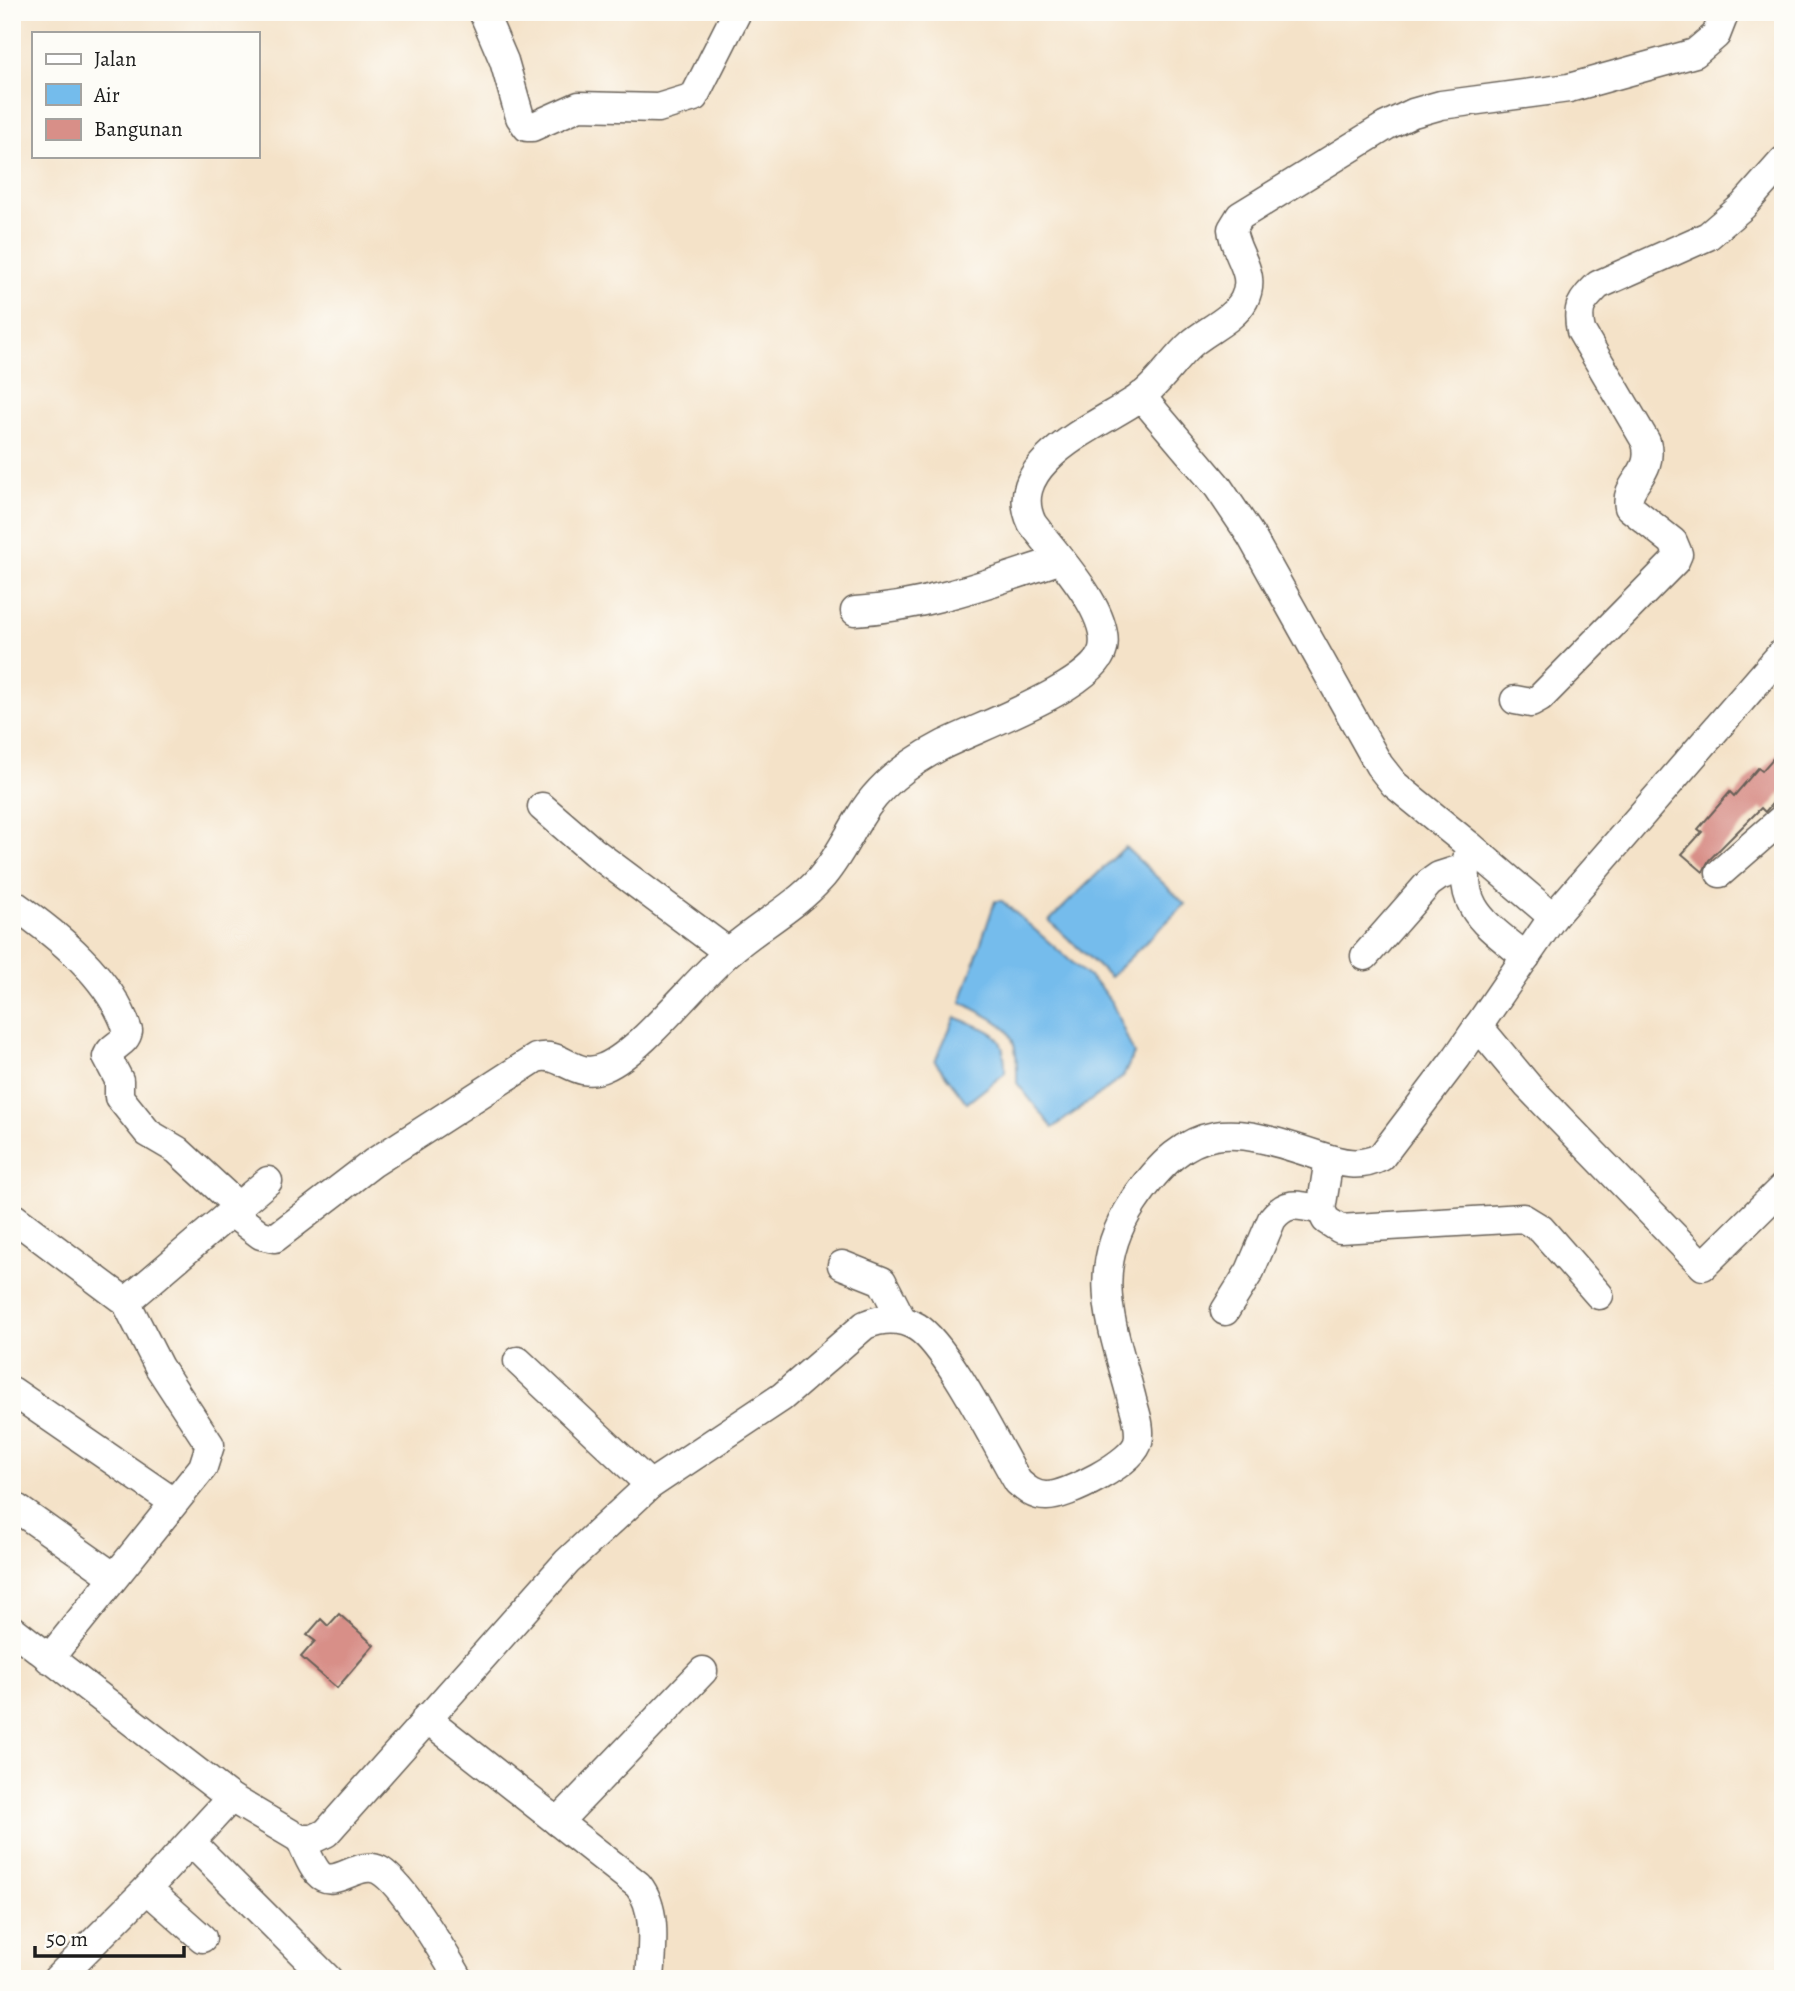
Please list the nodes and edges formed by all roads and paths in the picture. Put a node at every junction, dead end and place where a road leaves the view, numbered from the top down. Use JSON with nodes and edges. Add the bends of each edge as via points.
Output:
{"nodes":[{"id":1,"x":483,"y":12,"type":"edge"},
{"id":2,"x":737,"y":12,"type":"edge"},
{"id":3,"x":1725,"y":12,"type":"edge"},
{"id":4,"x":1783,"y":161,"type":"edge"},
{"id":5,"x":1141,"y":396,"type":"junction"},
{"id":6,"x":1059,"y":560,"type":"junction"},
{"id":7,"x":855,"y":611,"type":"dead end"},
{"id":8,"x":1783,"y":652,"type":"edge"},
{"id":9,"x":1515,"y":700,"type":"dead end"},
{"id":10,"x":542,"y":807,"type":"dead end"},
{"id":11,"x":1783,"y":818,"type":"edge"},
{"id":12,"x":1467,"y":857,"type":"junction"},
{"id":13,"x":1720,"y":873,"type":"dead end"},
{"id":14,"x":12,"y":903,"type":"edge"},
{"id":15,"x":1553,"y":917,"type":"junction"},
{"id":16,"x":728,"y":952,"type":"junction"},
{"id":17,"x":1365,"y":956,"type":"dead end"},
{"id":18,"x":1526,"y":957,"type":"junction"},
{"id":19,"x":1478,"y":1026,"type":"junction"},
{"id":20,"x":1329,"y":1159,"type":"junction"},
{"id":21,"x":268,"y":1181,"type":"dead end"},
{"id":22,"x":1783,"y":1187,"type":"edge"},
{"id":23,"x":1321,"y":1210,"type":"junction"},
{"id":24,"x":236,"y":1211,"type":"junction"},
{"id":25,"x":14,"y":1218,"type":"dead end"},
{"id":26,"x":842,"y":1265,"type":"dead end"},
{"id":27,"x":1599,"y":1295,"type":"dead end"},
{"id":28,"x":126,"y":1302,"type":"junction"},
{"id":29,"x":1225,"y":1311,"type":"dead end"},
{"id":30,"x":902,"y":1320,"type":"junction"},
{"id":31,"x":518,"y":1360,"type":"dead end"},
{"id":32,"x":12,"y":1391,"type":"edge"},
{"id":33,"x":650,"y":1485,"type":"junction"},
{"id":34,"x":172,"y":1501,"type":"junction"},
{"id":35,"x":12,"y":1505,"type":"edge"},
{"id":36,"x":113,"y":1576,"type":"junction"},
{"id":37,"x":12,"y":1629,"type":"edge"},
{"id":38,"x":49,"y":1659,"type":"junction"},
{"id":39,"x":703,"y":1671,"type":"dead end"},
{"id":40,"x":426,"y":1718,"type":"junction"},
{"id":41,"x":231,"y":1798,"type":"junction"},
{"id":42,"x":558,"y":1822,"type":"junction"},
{"id":43,"x":300,"y":1839,"type":"junction"},
{"id":44,"x":191,"y":1842,"type":"junction"},
{"id":45,"x":147,"y":1889,"type":"junction"},
{"id":46,"x":202,"y":1938,"type":"dead end"},
{"id":47,"x":57,"y":1979,"type":"edge"},
{"id":48,"x":328,"y":1979,"type":"edge"},
{"id":49,"x":459,"y":1979,"type":"edge"},
{"id":50,"x":650,"y":1979,"type":"edge"}],
"edges":[{"from":1,"to":2,"type":"street","via":[[527,127],[579,106],[658,108],[694,97]]},
{"from":3,"to":5,"type":"street","via":[[1716,35],[1695,53],[1569,88],[1451,103],[1413,114],[1240,216],[1232,229],[1248,271],[1244,300]]},
{"from":4,"to":9,"type":"street","via":[[1743,206],[1708,236],[1598,285],[1577,314],[1581,331],[1649,453],[1648,464],[1630,493],[1629,507],[1673,542],[1678,554],[1540,698],[1531,703]]},
{"from":5,"to":6,"type":"street","via":[[1068,441],[1031,478],[1025,508]]},
{"from":5,"to":12,"type":"street","via":[[1217,487],[1251,536],[1379,765]]},
{"from":6,"to":7,"type":"street","via":[[929,601]]},
{"from":6,"to":16,"type":"street","via":[[1096,610],[1103,630],[1103,650],[1094,666],[1061,691],[910,764],[884,785],[861,814],[821,878]]},
{"from":8,"to":15,"type":"street"},
{"from":10,"to":16,"type":"street","via":[[594,852]]},
{"from":11,"to":13,"type":"street"},
{"from":12,"to":15,"type":"street"},
{"from":12,"to":17,"type":"street","via":[[1429,883]]},
{"from":12,"to":18,"type":"street","via":[[1465,890],[1470,904]]},
{"from":14,"to":24,"type":"street","via":[[53,932],[113,1001],[128,1031],[107,1057],[119,1080],[121,1100],[152,1137],[177,1150]]},
{"from":15,"to":18,"type":"street"},
{"from":16,"to":24,"type":"street","via":[[615,1062],[590,1072],[552,1057],[536,1058],[373,1163],[275,1238],[261,1235]]},
{"from":18,"to":19,"type":"street"},
{"from":19,"to":20,"type":"street","via":[[1381,1157],[1358,1165]]},
{"from":19,"to":22,"type":"street","via":[[1563,1124],[1703,1266]]},
{"from":20,"to":23,"type":"street"},
{"from":20,"to":30,"type":"street","via":[[1243,1136],[1206,1136],[1171,1158],[1134,1202],[1111,1245],[1108,1298],[1139,1440],[1125,1461],[1062,1494],[1045,1497],[1018,1482],[943,1354],[925,1333]]},
{"from":21,"to":24,"type":"street"},
{"from":23,"to":27,"type":"street","via":[[1326,1220],[1340,1229],[1523,1218],[1541,1228]]},
{"from":23,"to":29,"type":"street","via":[[1292,1204],[1280,1209]]},
{"from":24,"to":28,"type":"street"},
{"from":25,"to":28,"type":"street"},
{"from":26,"to":30,"type":"street","via":[[882,1281]]},
{"from":28,"to":34,"type":"street","via":[[159,1367],[210,1445],[203,1467]]},
{"from":30,"to":33,"type":"street","via":[[865,1325],[782,1397]]},
{"from":31,"to":33,"type":"street"},
{"from":32,"to":34,"type":"street"},
{"from":33,"to":40,"type":"street","via":[[566,1562]]},
{"from":34,"to":36,"type":"street"},
{"from":35,"to":36,"type":"street"},
{"from":36,"to":38,"type":"street"},
{"from":37,"to":38,"type":"street"},
{"from":38,"to":41,"type":"street"},
{"from":39,"to":42,"type":"street"},
{"from":40,"to":42,"type":"street"},
{"from":40,"to":43,"type":"street","via":[[326,1833]]},
{"from":41,"to":43,"type":"street"},
{"from":41,"to":44,"type":"street"},
{"from":42,"to":50,"type":"street","via":[[647,1896]]},
{"from":43,"to":49,"type":"street","via":[[319,1875],[336,1878],[359,1867],[371,1867],[389,1877]]},
{"from":44,"to":45,"type":"street"},
{"from":44,"to":48,"type":"street"},
{"from":45,"to":46,"type":"street"},
{"from":45,"to":47,"type":"street"}]}
